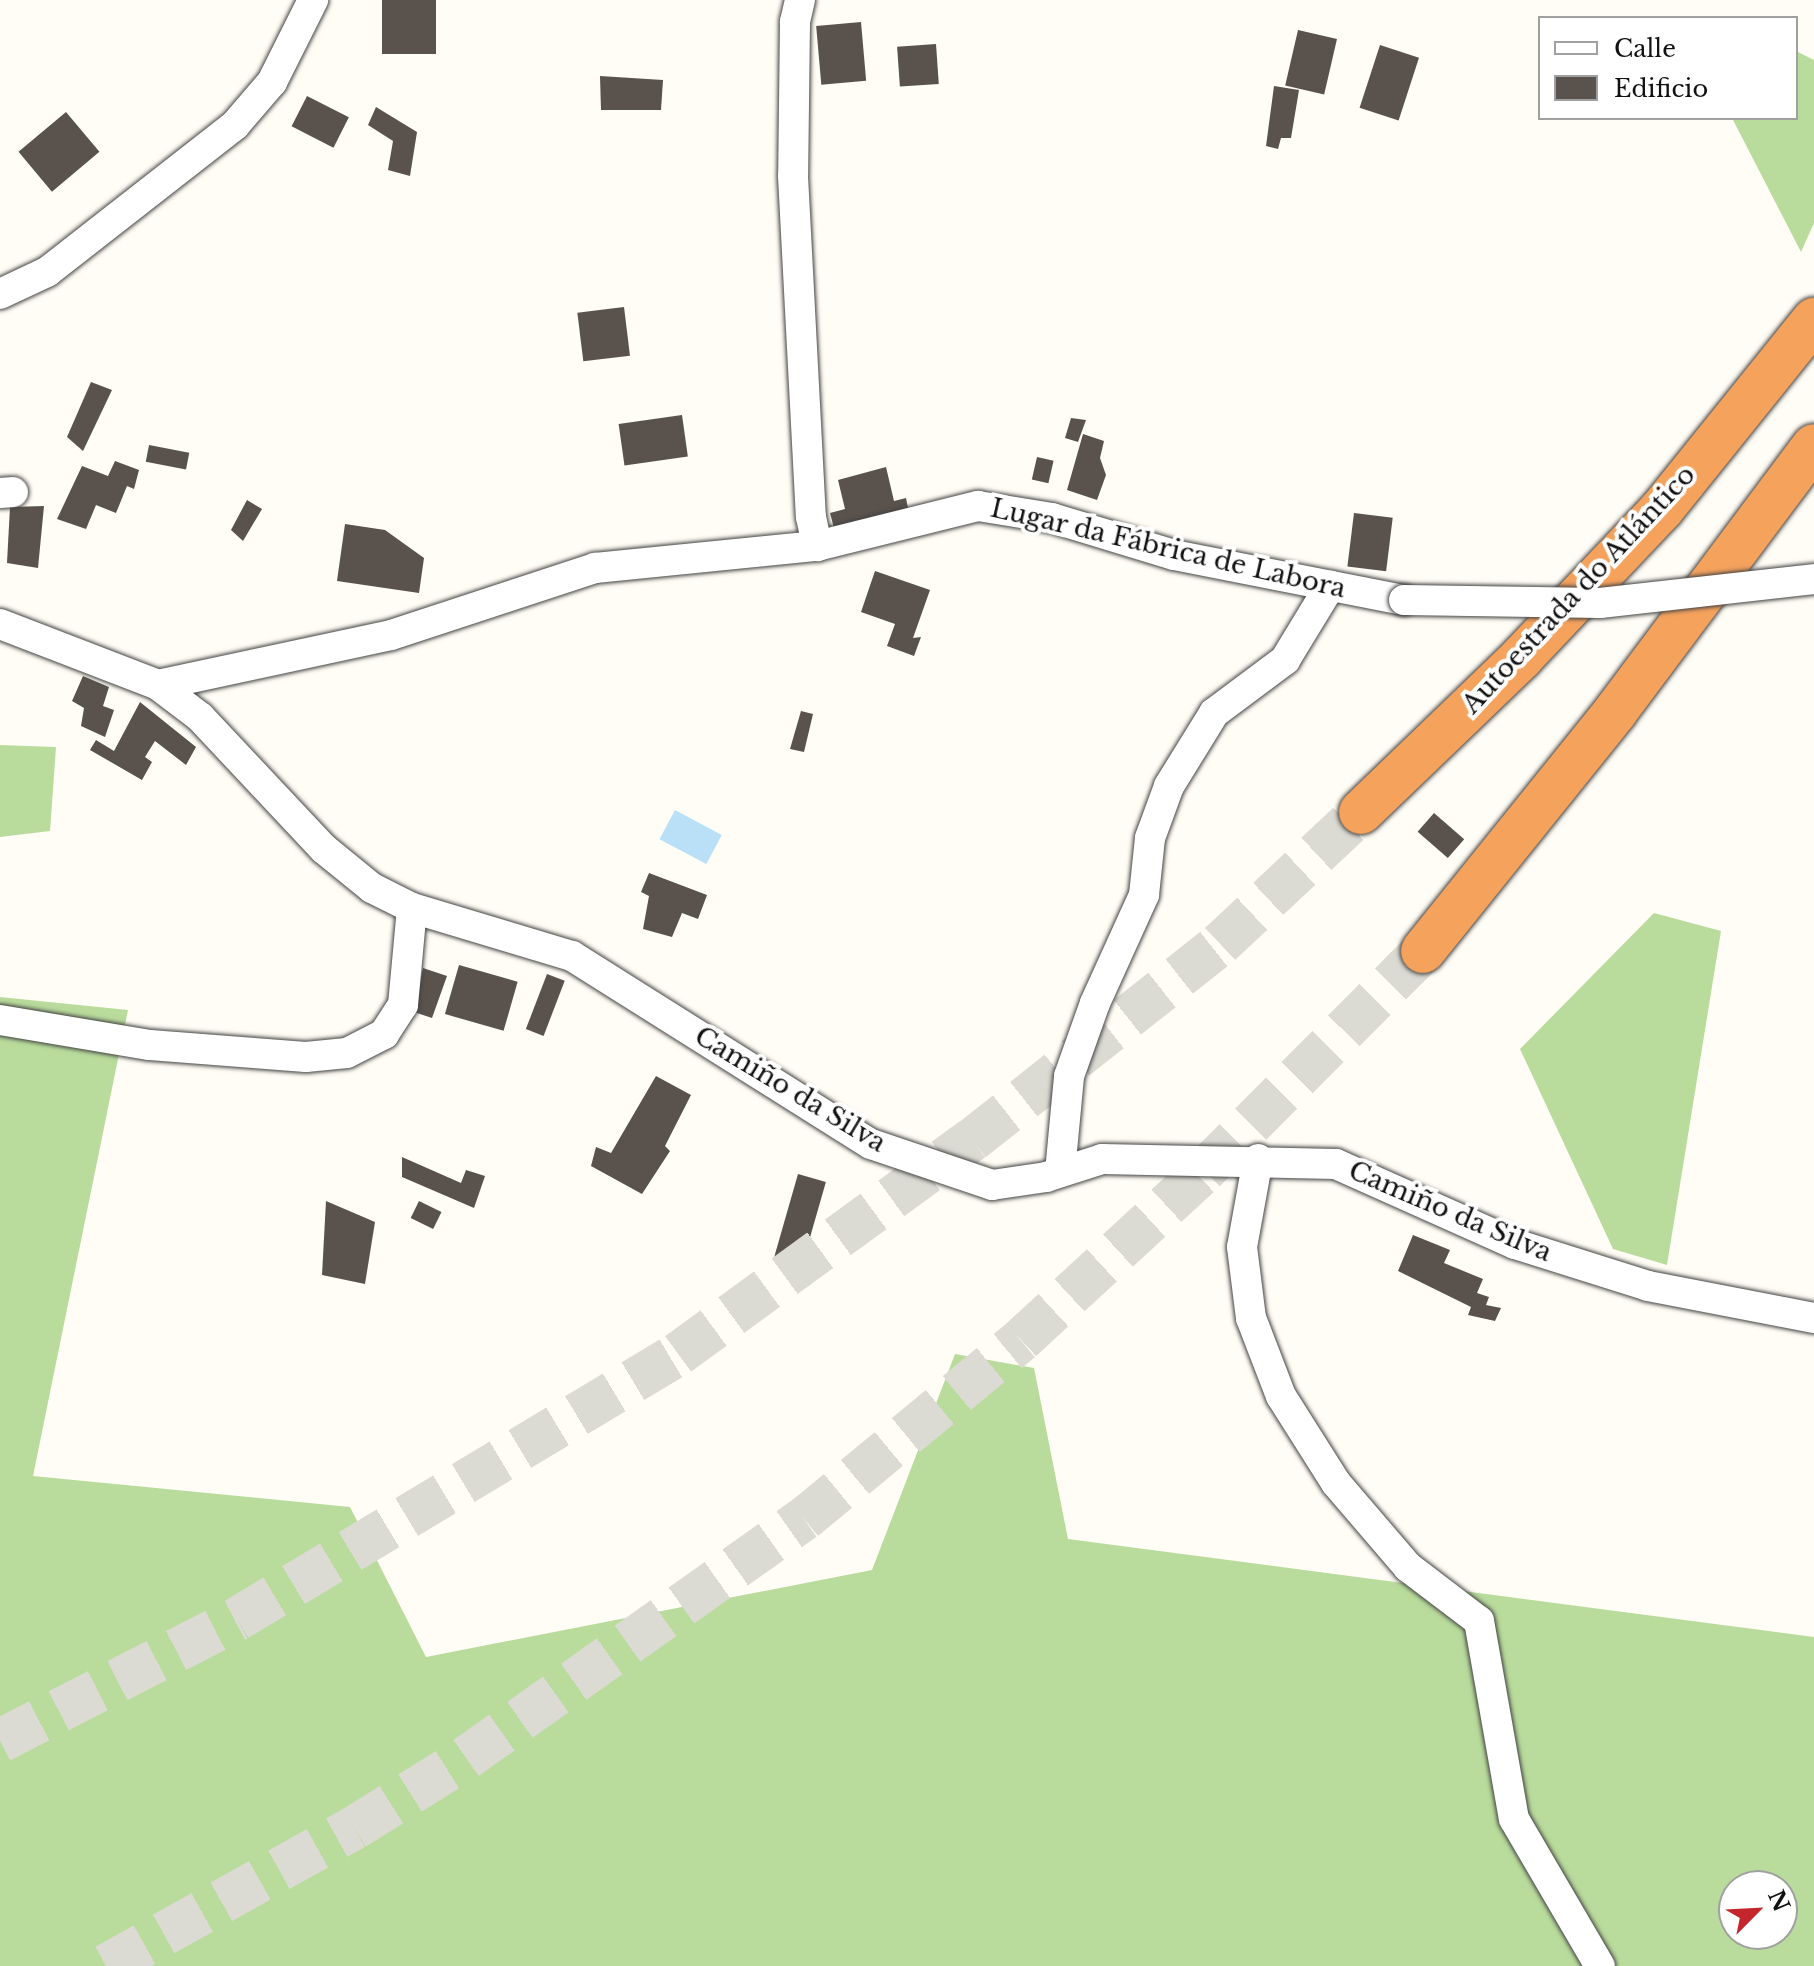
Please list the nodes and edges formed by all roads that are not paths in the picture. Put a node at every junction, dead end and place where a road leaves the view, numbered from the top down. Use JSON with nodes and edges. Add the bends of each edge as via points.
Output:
{"nodes":[{"id":1,"x":313,"y":0,"type":"edge"},
{"id":2,"x":800,"y":0,"type":"edge"},
{"id":3,"x":1814,"y":292,"type":"edge"},
{"id":4,"x":0,"y":294,"type":"edge"},
{"id":5,"x":1814,"y":320,"type":"edge"},
{"id":6,"x":1814,"y":446,"type":"edge"},
{"id":7,"x":1814,"y":454,"type":"edge"},
{"id":8,"x":1662,"y":509,"type":"junction"},
{"id":9,"x":1754,"y":530,"type":"junction"},
{"id":10,"x":817,"y":546,"type":"junction"},
{"id":11,"x":1814,"y":579,"type":"edge"},
{"id":12,"x":1330,"y":586,"type":"junction"},
{"id":13,"x":0,"y":624,"type":"edge"},
{"id":14,"x":158,"y":685,"type":"junction"},
{"id":15,"x":1361,"y":812,"type":"tunnel mouth"},
{"id":16,"x":412,"y":908,"type":"junction"},
{"id":17,"x":1423,"y":951,"type":"tunnel mouth"},
{"id":18,"x":0,"y":1020,"type":"edge"},
{"id":19,"x":1258,"y":1159,"type":"junction"},
{"id":20,"x":1060,"y":1172,"type":"junction"},
{"id":21,"x":1814,"y":1318,"type":"edge"},
{"id":22,"x":1600,"y":1966,"type":"edge"}],
"edges":[{"from":1,"to":4,"type":"street","via":[[272,82],[235,125],[47,272]]},
{"from":2,"to":10,"type":"street","via":[[795,22],[793,176],[811,517]]},
{"from":3,"to":8,"type":"highway"},
{"from":5,"to":8,"type":"highway","name":"Autoestrada do Atlántico"},
{"from":6,"to":9,"type":"highway"},
{"from":7,"to":9,"type":"highway"},
{"from":8,"to":15,"type":"highway","name":"Autoestrada do Atlántico","via":[[1521,658]]},
{"from":9,"to":17,"type":"highway"},
{"from":10,"to":12,"type":"street","name":"Lugar da Fábrica de Labora","via":[[978,506],[1052,518],[1174,555]]},
{"from":10,"to":14,"type":"street","name":"Lugar da Fábrica de Labora","via":[[595,568],[391,635]]},
{"from":11,"to":12,"type":"street","name":"Lugar da Fábrica de Labora","bridge":true,"via":[[1600,603],[1404,600]]},
{"from":12,"to":20,"type":"street","via":[[1285,660],[1214,713],[1169,786],[1150,838],[1144,895],[1069,1076]]},
{"from":13,"to":14,"type":"street","name":"Camiño da Silva"},
{"from":14,"to":16,"type":"street","name":"Camiño da Silva","via":[[200,717],[324,849],[372,888]]},
{"from":16,"to":18,"type":"street","via":[[403,1005],[384,1034],[347,1053],[306,1057],[150,1045]]},
{"from":16,"to":20,"type":"street","name":"Camiño da Silva","via":[[572,956],[871,1144],[992,1185]]},
{"from":19,"to":20,"type":"street","name":"Camiño da Silva","via":[[1102,1159]]},
{"from":19,"to":21,"type":"street","name":"Camiño da Silva","via":[[1336,1164],[1515,1244],[1648,1286]]},
{"from":19,"to":22,"type":"street","via":[[1242,1247],[1251,1318],[1281,1396],[1336,1483],[1408,1567],[1479,1621],[1514,1819]]}]}
